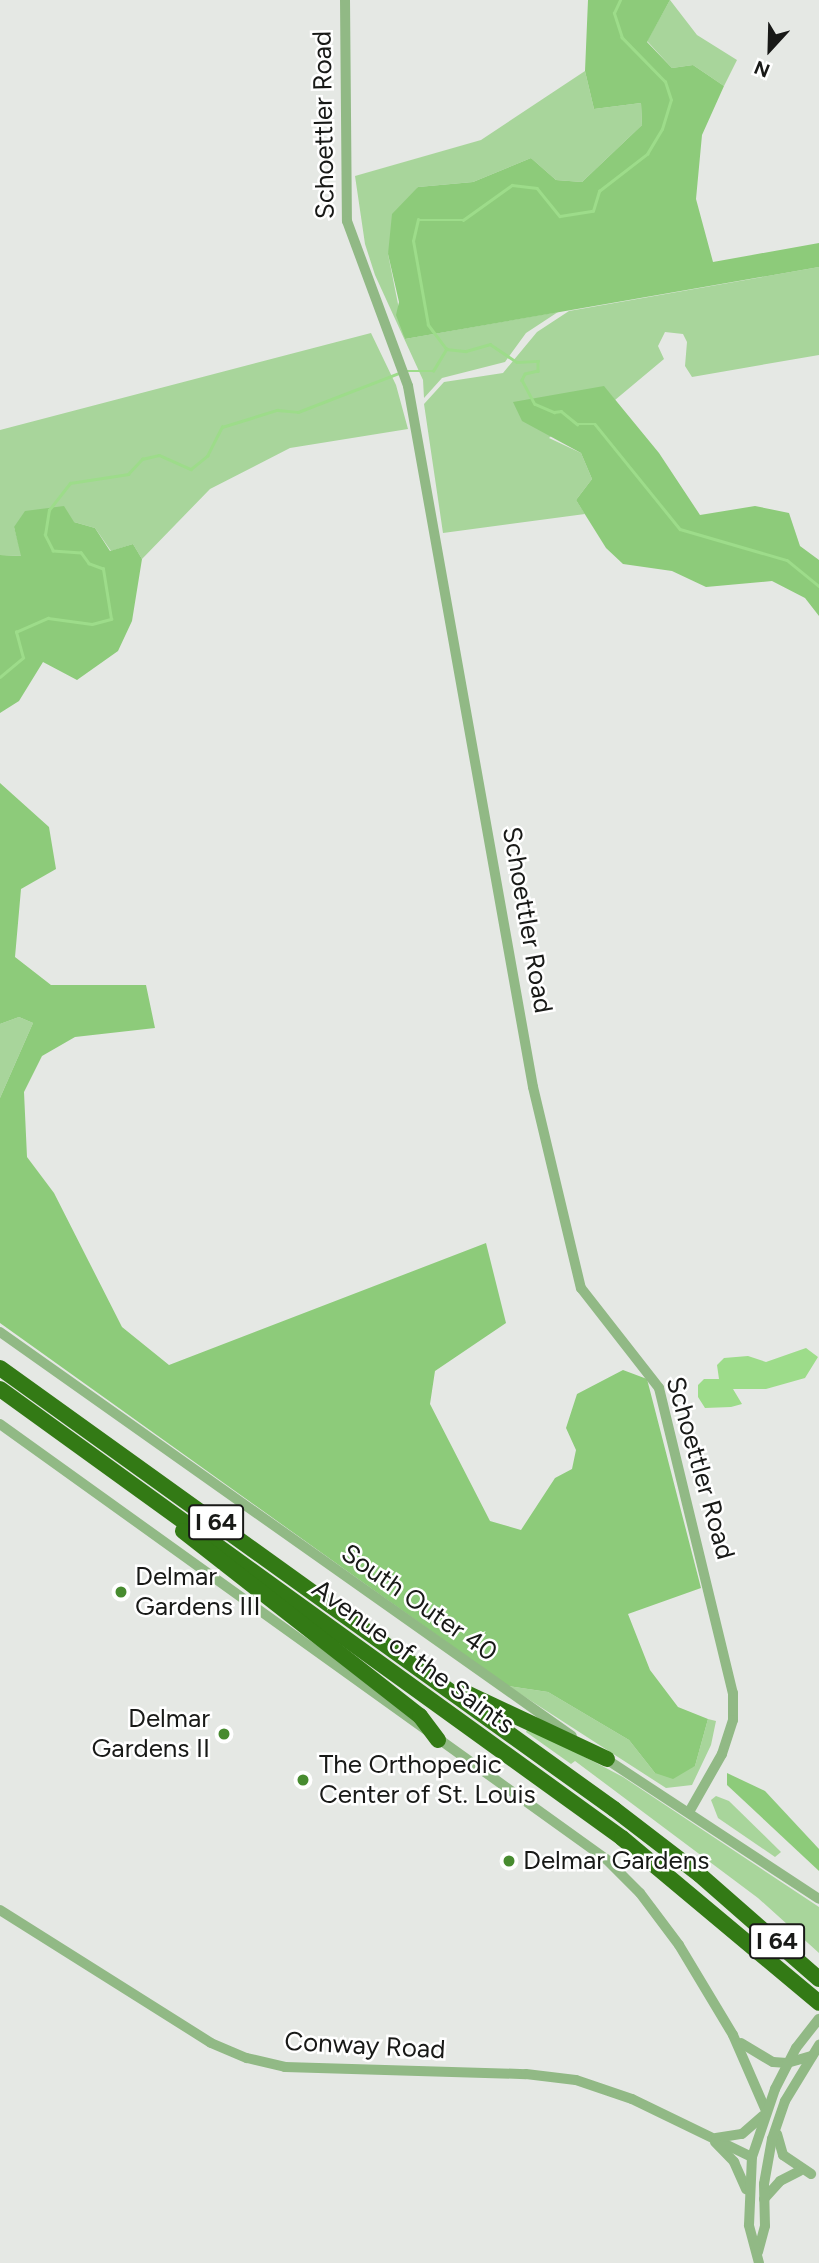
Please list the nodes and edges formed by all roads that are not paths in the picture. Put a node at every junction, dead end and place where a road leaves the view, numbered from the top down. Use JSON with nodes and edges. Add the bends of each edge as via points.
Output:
{"nodes":[{"id":1,"x":345,"y":0,"type":"edge"},
{"id":2,"x":0,"y":1332,"type":"edge"},
{"id":3,"x":0,"y":1368,"type":"edge"},
{"id":4,"x":0,"y":1389,"type":"edge"},
{"id":5,"x":0,"y":1424,"type":"edge"},
{"id":6,"x":155,"y":1501,"type":"junction"},
{"id":7,"x":431,"y":1677,"type":"junction"},
{"id":8,"x":438,"y":1740,"type":"junction"},
{"id":9,"x":607,"y":1759,"type":"junction"},
{"id":10,"x":689,"y":1812,"type":"junction"},
{"id":11,"x":819,"y":1899,"type":"edge"},
{"id":12,"x":0,"y":1910,"type":"edge"},
{"id":13,"x":819,"y":1979,"type":"edge"},
{"id":14,"x":819,"y":2003,"type":"edge"},
{"id":15,"x":819,"y":2019,"type":"edge"},
{"id":16,"x":733,"y":2035,"type":"junction"},
{"id":17,"x":819,"y":2045,"type":"edge"},
{"id":18,"x":812,"y":2056,"type":"junction"},
{"id":19,"x":788,"y":2063,"type":"junction"},
{"id":20,"x":766,"y":2112,"type":"junction"},
{"id":21,"x":776,"y":2128,"type":"junction"},
{"id":22,"x":711,"y":2137,"type":"junction"},
{"id":23,"x":752,"y":2157,"type":"junction"},
{"id":24,"x":748,"y":2198,"type":"junction"},
{"id":25,"x":764,"y":2199,"type":"junction"},
{"id":26,"x":758,"y":2257,"type":"edge"}],
"edges":[{"from":1,"to":10,"type":"street","name":"Schoettler Road","via":[[347,221],[412,402],[533,1087],[575,1268],[589,1301],[659,1388],[722,1635],[733,1720],[722,1754]]},
{"from":2,"to":9,"type":"street","name":"South Outer 40","via":[[481,1675]]},
{"from":3,"to":7,"type":"highway","name":"Avenue of the Saints","number":"I 64"},
{"from":4,"to":6,"type":"highway","name":"Avenue of the Saints","number":"I 64"},
{"from":5,"to":8,"type":"street"},
{"from":6,"to":8,"type":"highway","via":[[196,1544],[420,1716]]},
{"from":6,"to":14,"type":"highway","name":"Avenue of the Saints","number":"I 64","via":[[622,1838]]},
{"from":7,"to":9,"type":"highway"},
{"from":7,"to":13,"type":"highway","name":"Avenue of the Saints","number":"I 64","via":[[674,1854]]},
{"from":8,"to":16,"type":"street","via":[[622,1874],[660,1918]]},
{"from":9,"to":10,"type":"street","name":"South Outer 40"},
{"from":10,"to":11,"type":"street","name":"South Outer 40"},
{"from":12,"to":22,"type":"street","name":"Conway Road","via":[[211,2043],[247,2058],[285,2067],[564,2078],[632,2099]]},
{"from":15,"to":19,"type":"street"},
{"from":16,"to":19,"type":"street","via":[[760,2057]]},
{"from":16,"to":20,"type":"street"},
{"from":17,"to":18,"type":"street"},
{"from":18,"to":19,"type":"street"},
{"from":18,"to":21,"type":"street","via":[[785,2101]]},
{"from":19,"to":20,"type":"street"},
{"from":20,"to":22,"type":"street","via":[[742,2134]]},
{"from":20,"to":23,"type":"street"},
{"from":21,"to":25,"type":"street"},
{"from":21,"to":25,"type":"street","via":[[783,2155],[806,2173],[784,2178]]},
{"from":22,"to":23,"type":"street","name":"Conway Road"},
{"from":22,"to":24,"type":"street","via":[[734,2162]]},
{"from":23,"to":24,"type":"street"},
{"from":24,"to":26,"type":"street","via":[[749,2225]]},
{"from":25,"to":26,"type":"street","via":[[765,2225]]}]}
